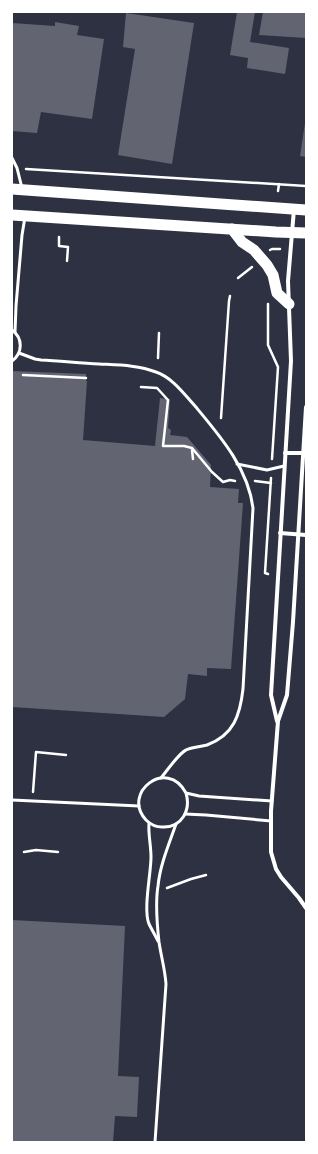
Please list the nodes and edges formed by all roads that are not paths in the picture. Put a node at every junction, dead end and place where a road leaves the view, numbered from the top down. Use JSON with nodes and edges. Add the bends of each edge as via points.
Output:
{"nodes":[{"id":1,"x":12,"y":158,"type":"edge"},
{"id":2,"x":17,"y":189,"type":"edge"},
{"id":3,"x":294,"y":209,"type":"junction"},
{"id":4,"x":306,"y":210,"type":"edge"},
{"id":5,"x":12,"y":215,"type":"edge"},
{"id":6,"x":25,"y":216,"type":"junction"},
{"id":7,"x":232,"y":228,"type":"junction"},
{"id":8,"x":292,"y":233,"type":"junction"},
{"id":9,"x":306,"y":233,"type":"edge"},
{"id":10,"x":289,"y":304,"type":"junction"},
{"id":11,"x":14,"y":331,"type":"edge"},
{"id":12,"x":19,"y":353,"type":"junction"},
{"id":13,"x":12,"y":362,"type":"edge"},
{"id":14,"x":306,"y":407,"type":"edge"},
{"id":15,"x":285,"y":453,"type":"junction"},
{"id":16,"x":303,"y":453,"type":"junction"},
{"id":17,"x":237,"y":464,"type":"junction"},
{"id":18,"x":284,"y":466,"type":"junction"},
{"id":19,"x":280,"y":533,"type":"junction"},
{"id":20,"x":299,"y":534,"type":"junction"},
{"id":21,"x":306,"y":534,"type":"edge"},
{"id":22,"x":278,"y":721,"type":"junction"},
{"id":23,"x":162,"y":778,"type":"junction"},
{"id":24,"x":186,"y":793,"type":"junction"},
{"id":25,"x":12,"y":800,"type":"edge"},
{"id":26,"x":272,"y":801,"type":"junction"},
{"id":27,"x":139,"y":806,"type":"junction"},
{"id":28,"x":185,"y":814,"type":"junction"},
{"id":29,"x":271,"y":821,"type":"junction"},
{"id":30,"x":149,"y":823,"type":"junction"},
{"id":31,"x":176,"y":824,"type":"junction"},
{"id":32,"x":306,"y":908,"type":"edge"},
{"id":33,"x":159,"y":942,"type":"junction"},
{"id":34,"x":155,"y":1142,"type":"edge"}],
"edges":[{"from":1,"to":2,"type":"lane","via":[[17,168]]},
{"from":2,"to":3,"type":"highway"},
{"from":3,"to":4,"type":"highway"},
{"from":3,"to":8,"type":"street"},
{"from":5,"to":6,"type":"highway"},
{"from":6,"to":7,"type":"highway"},
{"from":6,"to":11,"type":"lane"},
{"from":7,"to":8,"type":"highway"},
{"from":7,"to":10,"type":"highway","via":[[242,242],[254,250],[267,265],[273,275],[277,293]]},
{"from":8,"to":9,"type":"highway"},
{"from":8,"to":10,"type":"street"},
{"from":10,"to":15,"type":"street","via":[[290,361]]},
{"from":11,"to":12,"type":"lane","via":[[20,342]]},
{"from":12,"to":13,"type":"lane"},
{"from":12,"to":17,"type":"lane","via":[[41,360],[122,365],[157,372],[181,390],[224,441]]},
{"from":14,"to":16,"type":"street"},
{"from":15,"to":16,"type":"street"},
{"from":15,"to":18,"type":"street"},
{"from":16,"to":20,"type":"street"},
{"from":17,"to":18,"type":"lane","via":[[262,470]]},
{"from":17,"to":23,"type":"lane","via":[[247,483],[254,508],[241,707],[234,724],[226,734],[217,740],[184,750]]},
{"from":18,"to":19,"type":"street"},
{"from":19,"to":20,"type":"street"},
{"from":19,"to":22,"type":"street","via":[[271,695]]},
{"from":20,"to":21,"type":"street"},
{"from":20,"to":22,"type":"street","via":[[287,695]]},
{"from":22,"to":26,"type":"street"},
{"from":23,"to":24,"type":"lane","via":[[175,780]]},
{"from":23,"to":27,"type":"lane","via":[[147,784],[139,798]]},
{"from":24,"to":26,"type":"lane"},
{"from":24,"to":28,"type":"lane","via":[[188,808]]},
{"from":25,"to":27,"type":"lane"},
{"from":26,"to":29,"type":"street"},
{"from":27,"to":30,"type":"lane"},
{"from":28,"to":29,"type":"lane"},
{"from":28,"to":31,"type":"lane"},
{"from":29,"to":32,"type":"street","via":[[271,852],[276,869]]},
{"from":30,"to":31,"type":"lane","via":[[162,827]]},
{"from":30,"to":33,"type":"lane","via":[[151,857],[148,918]]},
{"from":31,"to":33,"type":"lane","via":[[157,888]]},
{"from":33,"to":34,"type":"lane","via":[[166,984]]}]}
